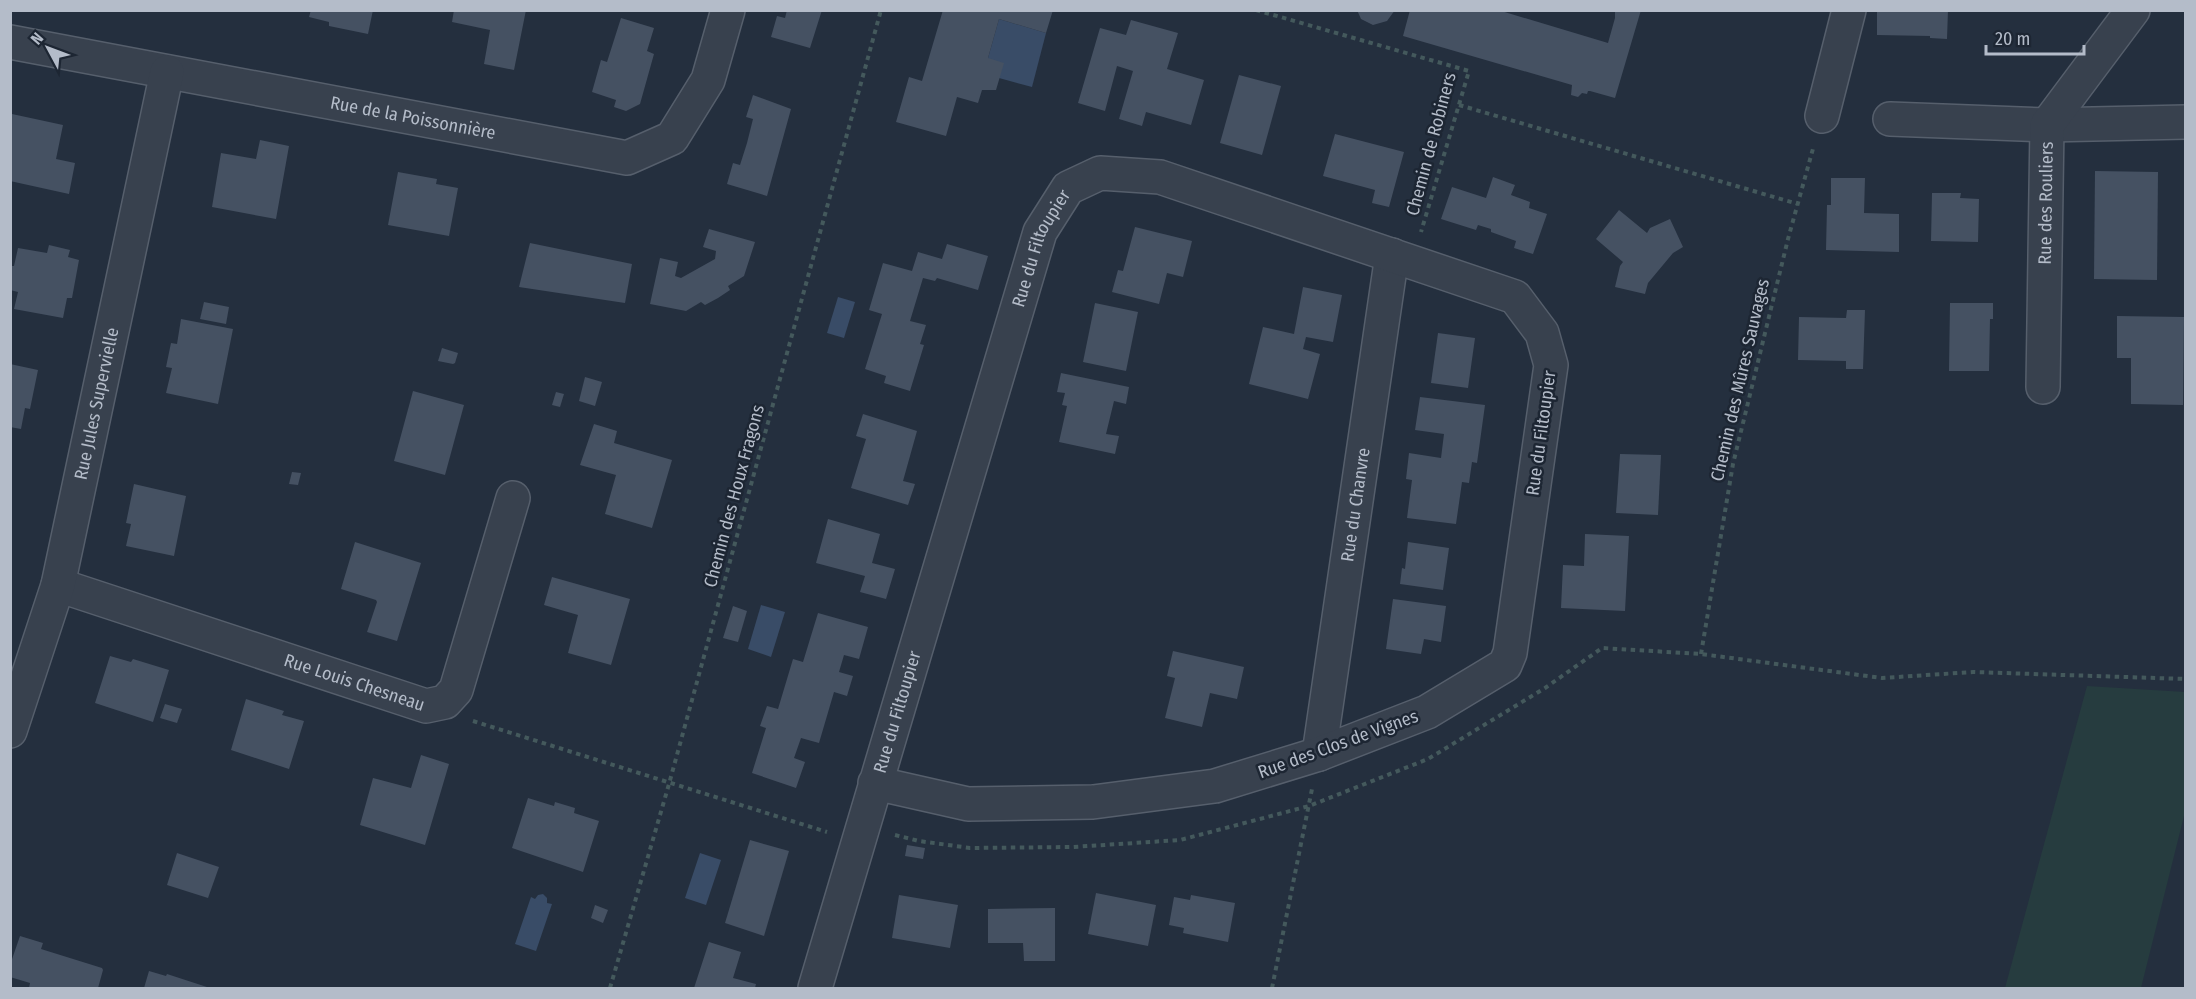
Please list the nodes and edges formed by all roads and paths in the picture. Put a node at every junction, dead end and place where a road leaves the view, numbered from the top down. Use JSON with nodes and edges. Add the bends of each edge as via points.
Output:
{"nodes":[{"id":1,"x":729,"y":10,"type":"edge"},
{"id":2,"x":881,"y":10,"type":"edge"},
{"id":3,"x":1256,"y":10,"type":"edge"},
{"id":4,"x":1850,"y":10,"type":"edge"},
{"id":5,"x":2133,"y":10,"type":"edge"},
{"id":6,"x":10,"y":42,"type":"edge"},
{"id":7,"x":167,"y":72,"type":"junction"},
{"id":8,"x":1459,"y":105,"type":"junction"},
{"id":9,"x":1822,"y":116,"type":"joint"},
{"id":10,"x":1890,"y":119,"type":"dead end"},
{"id":11,"x":2186,"y":122,"type":"edge"},
{"id":12,"x":2048,"y":125,"type":"junction"},
{"id":13,"x":1798,"y":204,"type":"junction"},
{"id":14,"x":1402,"y":259,"type":"junction"},
{"id":15,"x":2043,"y":387,"type":"dead end"},
{"id":16,"x":513,"y":498,"type":"dead end"},
{"id":17,"x":58,"y":585,"type":"junction"},
{"id":18,"x":1505,"y":665,"type":"joint"},
{"id":19,"x":2186,"y":679,"type":"edge"},
{"id":20,"x":445,"y":702,"type":"junction"},
{"id":21,"x":10,"y":730,"type":"edge"},
{"id":22,"x":1319,"y":754,"type":"junction"},
{"id":23,"x":875,"y":783,"type":"junction"},
{"id":24,"x":669,"y":784,"type":"junction"},
{"id":25,"x":858,"y":842,"type":"junction"},
{"id":26,"x":610,"y":988,"type":"edge"},
{"id":27,"x":815,"y":988,"type":"edge"},
{"id":28,"x":1272,"y":988,"type":"edge"}],
"edges":[{"from":1,"to":7,"type":"street","name":"Rue de la Poissonnière","via":[[708,80],[672,138],[627,158]]},
{"from":2,"to":24,"type":"path","name":"Chemin des Houx Fragons"},
{"from":3,"to":8,"type":"path","name":"Chemin de Robiners","via":[[1469,71]]},
{"from":4,"to":9,"type":"street"},
{"from":5,"to":12,"type":"street","name":"Rue des Rouliers"},
{"from":6,"to":7,"type":"street","name":"Rue de la Poissonnière"},
{"from":7,"to":17,"type":"street","name":"Rue Jules Supervielle"},
{"from":8,"to":13,"type":"path"},
{"from":8,"to":14,"type":"path","name":"Chemin de Robiners"},
{"from":9,"to":13,"type":"path","name":"Chemin des Mûres Sauvages"},
{"from":10,"to":12,"type":"street"},
{"from":11,"to":12,"type":"street"},
{"from":12,"to":15,"type":"street","name":"Rue des Rouliers"},
{"from":13,"to":19,"type":"path","name":"Chemin des Mûres Sauvages","via":[[1733,464],[1701,654],[1882,678],[1973,672]]},
{"from":14,"to":18,"type":"street","name":"Rue du Filtoupier","via":[[1515,297],[1542,333],[1551,365]]},
{"from":14,"to":22,"type":"street","name":"Rue du Chanvre"},
{"from":14,"to":23,"type":"street","name":"Rue du Filtoupier","via":[[1160,177],[1100,173],[1068,188],[1040,232]]},
{"from":16,"to":20,"type":"street","name":"Rue Louis Chesneau","via":[[456,690]]},
{"from":17,"to":20,"type":"street","name":"Rue Louis Chesneau","via":[[426,706]]},
{"from":17,"to":21,"type":"street","name":"Rue Jules Supervielle"},
{"from":18,"to":22,"type":"street","name":"Rue des Clos de Vignes","via":[[1427,712]]},
{"from":20,"to":24,"type":"path","via":[[471,720]]},
{"from":22,"to":23,"type":"street","name":"Rue des Clos de Vignes","via":[[1215,786],[1094,802],[968,804]]},
{"from":22,"to":28,"type":"path"},
{"from":23,"to":25,"type":"street","name":"Rue du Filtoupier"},
{"from":24,"to":25,"type":"path"},
{"from":24,"to":26,"type":"path","name":"Chemin des Houx Fragons"},
{"from":25,"to":27,"type":"street","name":"Rue du Filtoupier"}]}
